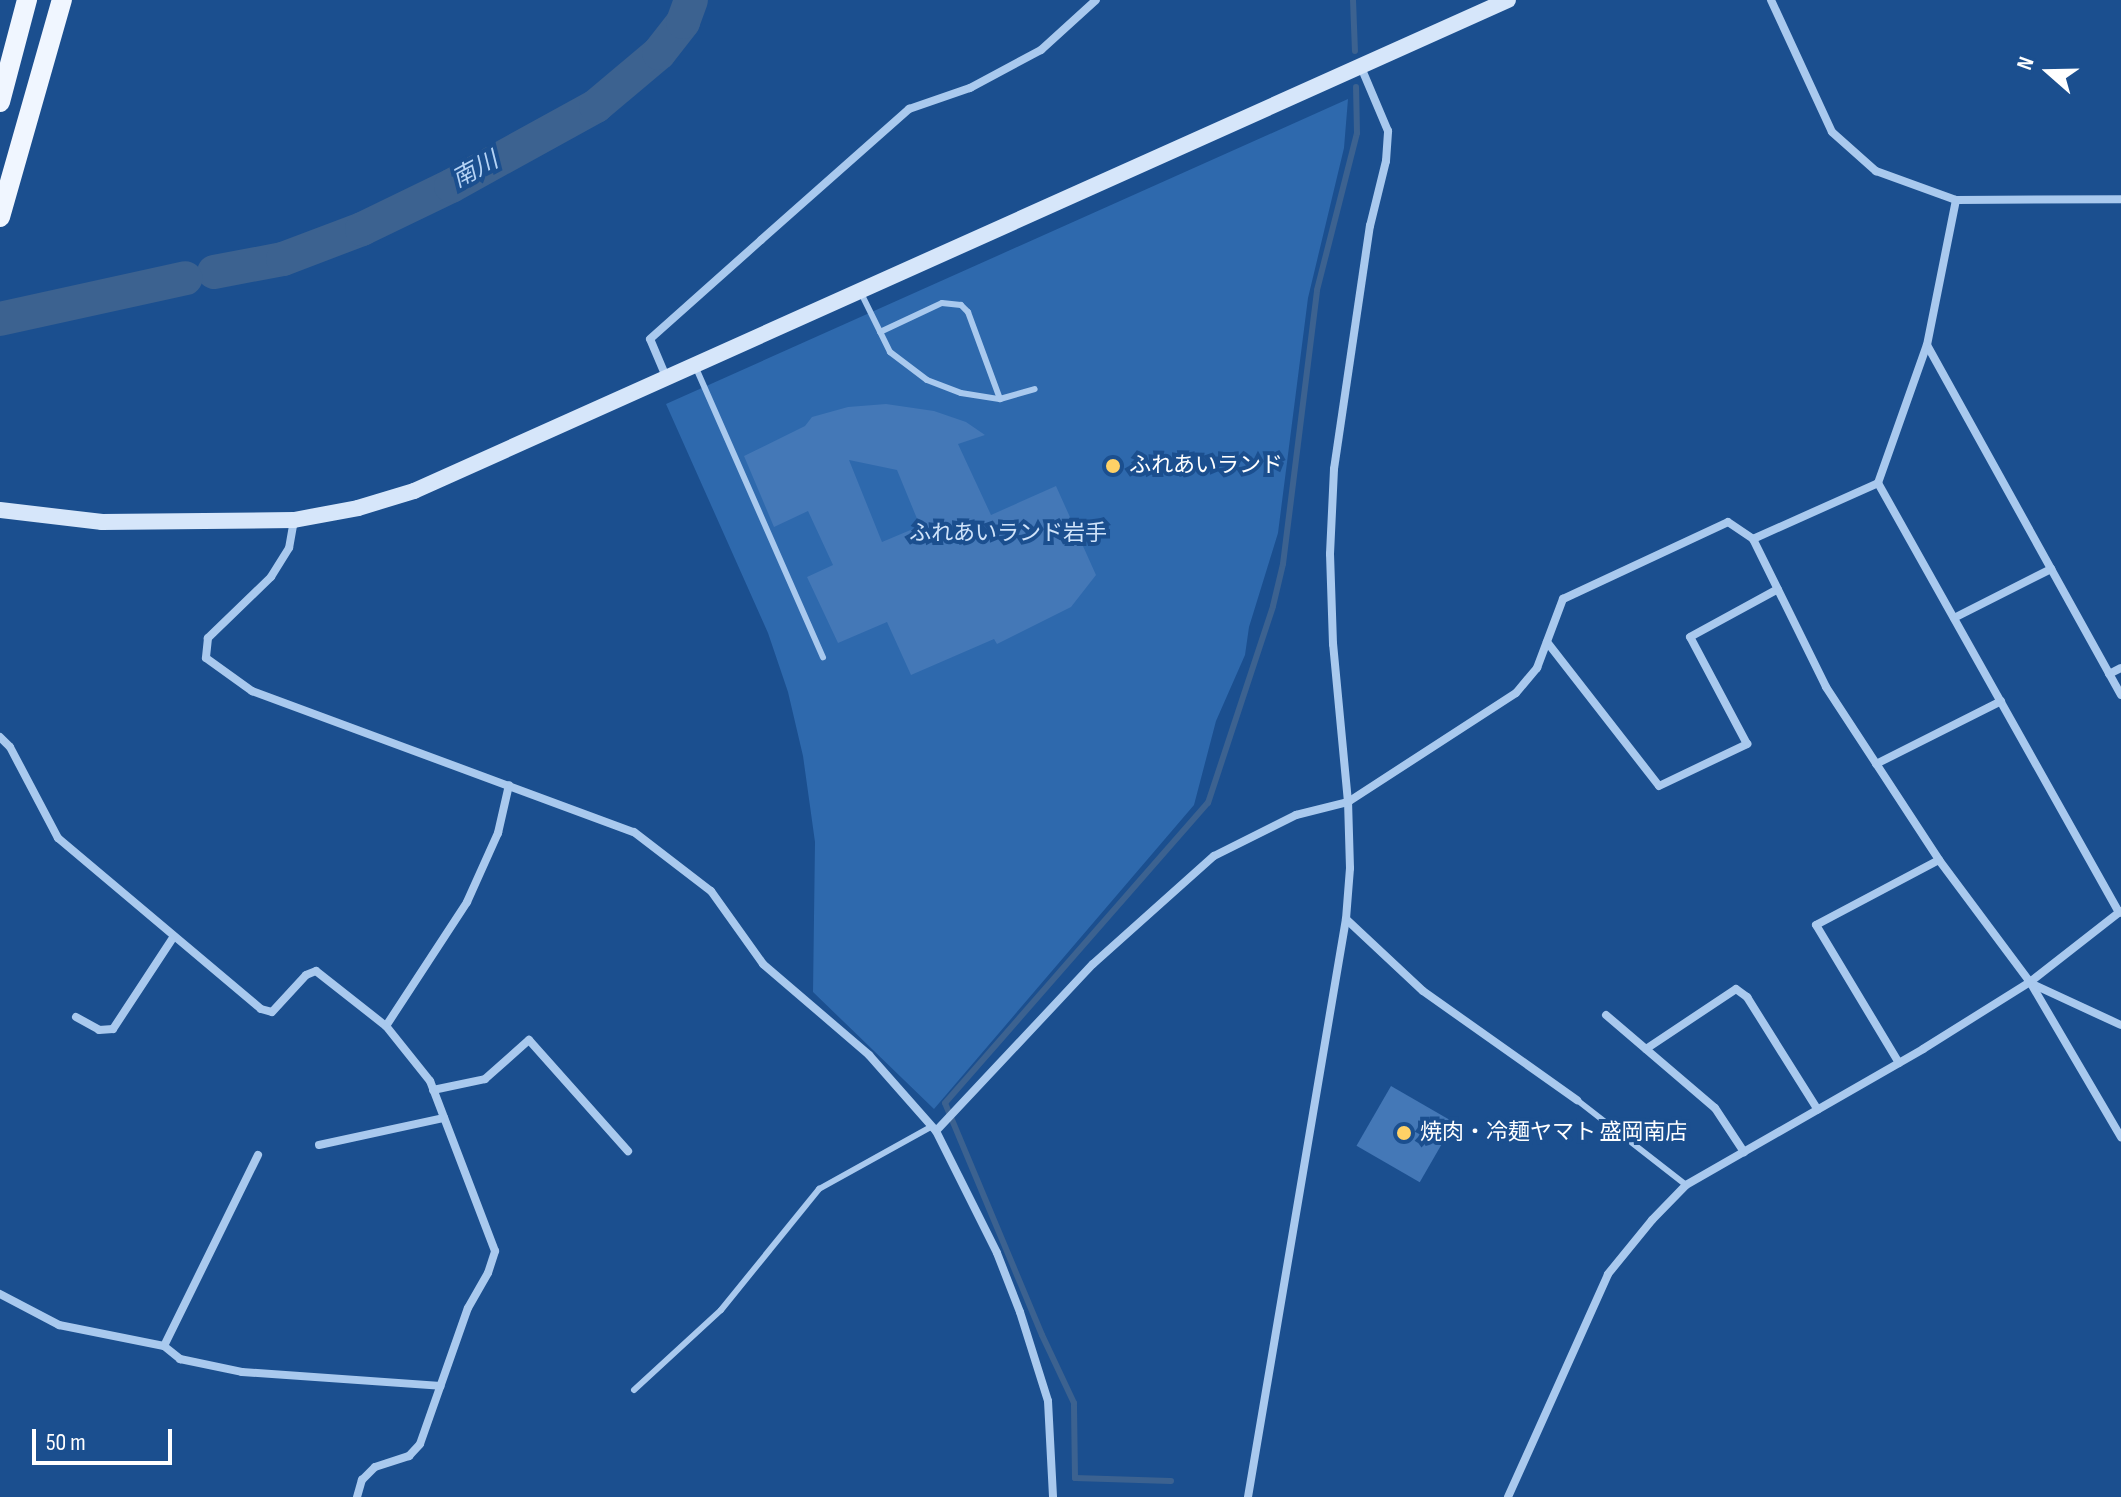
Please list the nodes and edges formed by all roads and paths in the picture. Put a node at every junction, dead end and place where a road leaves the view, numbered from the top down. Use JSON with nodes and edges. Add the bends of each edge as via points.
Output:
{"nodes":[{"id":1,"x":27,"y":0,"type":"edge"},
{"id":2,"x":62,"y":0,"type":"edge"},
{"id":3,"x":1096,"y":0,"type":"edge"},
{"id":4,"x":1508,"y":0,"type":"edge"},
{"id":5,"x":1771,"y":0,"type":"edge"},
{"id":6,"x":1361,"y":67,"type":"junction"},
{"id":7,"x":0,"y":102,"type":"edge"},
{"id":8,"x":2121,"y":199,"type":"edge"},
{"id":9,"x":1956,"y":200,"type":"junction"},
{"id":10,"x":0,"y":217,"type":"edge"},
{"id":11,"x":861,"y":293,"type":"junction"},
{"id":12,"x":880,"y":332,"type":"junction"},
{"id":13,"x":1927,"y":345,"type":"junction"},
{"id":14,"x":696,"y":367,"type":"junction"},
{"id":15,"x":667,"y":380,"type":"junction"},
{"id":16,"x":1035,"y":389,"type":"dead end"},
{"id":17,"x":1000,"y":399,"type":"junction"},
{"id":18,"x":1878,"y":483,"type":"junction"},
{"id":19,"x":0,"y":510,"type":"edge"},
{"id":20,"x":294,"y":520,"type":"junction"},
{"id":21,"x":1753,"y":539,"type":"junction"},
{"id":22,"x":2051,"y":569,"type":"junction"},
{"id":23,"x":1778,"y":589,"type":"junction"},
{"id":24,"x":1954,"y":618,"type":"junction"},
{"id":25,"x":1547,"y":642,"type":"junction"},
{"id":26,"x":823,"y":657,"type":"dead end"},
{"id":27,"x":2121,"y":668,"type":"edge"},
{"id":28,"x":2109,"y":674,"type":"junction"},
{"id":29,"x":2121,"y":695,"type":"edge"},
{"id":30,"x":2001,"y":701,"type":"junction"},
{"id":31,"x":0,"y":737,"type":"edge"},
{"id":32,"x":1876,"y":764,"type":"junction"},
{"id":33,"x":509,"y":785,"type":"junction"},
{"id":34,"x":1348,"y":802,"type":"junction"},
{"id":35,"x":1939,"y":860,"type":"junction"},
{"id":36,"x":2120,"y":912,"type":"edge"},
{"id":37,"x":1346,"y":919,"type":"junction"},
{"id":38,"x":174,"y":936,"type":"junction"},
{"id":39,"x":2030,"y":982,"type":"junction"},
{"id":40,"x":1606,"y":1015,"type":"dead end"},
{"id":41,"x":76,"y":1017,"type":"dead end"},
{"id":42,"x":2121,"y":1025,"type":"edge"},
{"id":43,"x":386,"y":1026,"type":"junction"},
{"id":44,"x":1646,"y":1049,"type":"junction"},
{"id":45,"x":1899,"y":1063,"type":"junction"},
{"id":46,"x":433,"y":1090,"type":"junction"},
{"id":47,"x":1577,"y":1100,"type":"joint"},
{"id":48,"x":1818,"y":1110,"type":"junction"},
{"id":49,"x":444,"y":1118,"type":"junction"},
{"id":50,"x":936,"y":1128,"type":"junction"},
{"id":51,"x":2121,"y":1137,"type":"edge"},
{"id":52,"x":319,"y":1145,"type":"dead end"},
{"id":53,"x":628,"y":1151,"type":"dead end"},
{"id":54,"x":1744,"y":1152,"type":"junction"},
{"id":55,"x":258,"y":1155,"type":"dead end"},
{"id":56,"x":1686,"y":1185,"type":"junction"},
{"id":57,"x":0,"y":1294,"type":"edge"},
{"id":58,"x":164,"y":1346,"type":"junction"},
{"id":59,"x":441,"y":1386,"type":"junction"},
{"id":60,"x":634,"y":1390,"type":"dead end"},
{"id":61,"x":357,"y":1497,"type":"edge"},
{"id":62,"x":1053,"y":1497,"type":"edge"},
{"id":63,"x":1248,"y":1497,"type":"edge"},
{"id":64,"x":1508,"y":1497,"type":"edge"}],
"edges":[{"from":1,"to":7,"type":"main road"},
{"from":2,"to":10,"type":"main road"},
{"from":3,"to":15,"type":"street","via":[[1041,50],[970,88],[909,109],[761,240],[650,339]]},
{"from":4,"to":6,"type":"street"},
{"from":5,"to":9,"type":"street","via":[[1832,132],[1876,171]]},
{"from":6,"to":11,"type":"street"},
{"from":6,"to":34,"type":"street","via":[[1388,131],[1334,469],[1333,644]]},
{"from":8,"to":9,"type":"street"},
{"from":9,"to":13,"type":"street"},
{"from":11,"to":12,"type":"lane"},
{"from":11,"to":14,"type":"street"},
{"from":12,"to":17,"type":"lane","via":[[890,352],[919,376],[961,393]]},
{"from":12,"to":17,"type":"lane","via":[[942,303],[961,305]]},
{"from":13,"to":18,"type":"street"},
{"from":13,"to":22,"type":"street"},
{"from":14,"to":15,"type":"street"},
{"from":14,"to":26,"type":"lane"},
{"from":15,"to":20,"type":"street","via":[[414,491]]},
{"from":16,"to":17,"type":"lane"},
{"from":18,"to":21,"type":"street"},
{"from":18,"to":24,"type":"street"},
{"from":19,"to":20,"type":"street","via":[[102,522]]},
{"from":20,"to":33,"type":"street","via":[[289,548],[271,577],[208,638],[206,658],[252,691]]},
{"from":21,"to":23,"type":"street"},
{"from":21,"to":25,"type":"street","via":[[1728,522],[1719,524],[1563,599]]},
{"from":22,"to":24,"type":"street"},
{"from":22,"to":28,"type":"street"},
{"from":23,"to":25,"type":"street","via":[[1690,637],[1747,744],[1659,786]]},
{"from":23,"to":32,"type":"street","via":[[1826,687]]},
{"from":24,"to":30,"type":"street"},
{"from":25,"to":34,"type":"street","via":[[1537,668],[1516,693]]},
{"from":27,"to":28,"type":"street"},
{"from":28,"to":29,"type":"street"},
{"from":30,"to":32,"type":"street"},
{"from":30,"to":36,"type":"street"},
{"from":31,"to":38,"type":"street","via":[[58,838]]},
{"from":32,"to":35,"type":"street"},
{"from":33,"to":43,"type":"street","via":[[498,833],[467,902]]},
{"from":33,"to":50,"type":"street","via":[[634,832],[711,891],[763,964],[869,1055]]},
{"from":34,"to":37,"type":"street"},
{"from":34,"to":50,"type":"street","via":[[1296,815],[1214,856],[1093,964]]},
{"from":35,"to":39,"type":"street"},
{"from":35,"to":45,"type":"street","via":[[1816,925]]},
{"from":36,"to":39,"type":"street"},
{"from":37,"to":47,"type":"street","via":[[1423,991]]},
{"from":37,"to":63,"type":"street"},
{"from":38,"to":41,"type":"street","via":[[113,1029],[99,1030]]},
{"from":38,"to":43,"type":"street","via":[[267,1012],[316,971]]},
{"from":39,"to":42,"type":"street"},
{"from":39,"to":45,"type":"street"},
{"from":39,"to":51,"type":"street"},
{"from":40,"to":44,"type":"street"},
{"from":43,"to":46,"type":"street"},
{"from":44,"to":48,"type":"street","via":[[1736,989],[1747,997]]},
{"from":44,"to":54,"type":"street","via":[[1715,1108]]},
{"from":45,"to":48,"type":"street"},
{"from":46,"to":49,"type":"street"},
{"from":46,"to":53,"type":"street","via":[[485,1079],[529,1040]]},
{"from":47,"to":56,"type":"lane"},
{"from":48,"to":54,"type":"street"},
{"from":49,"to":52,"type":"street"},
{"from":49,"to":59,"type":"street","via":[[495,1251]]},
{"from":50,"to":60,"type":"lane","via":[[819,1189],[721,1310]]},
{"from":50,"to":62,"type":"street","via":[[1020,1312],[1048,1401]]},
{"from":54,"to":56,"type":"street"},
{"from":55,"to":58,"type":"street"},
{"from":56,"to":64,"type":"street","via":[[1608,1274]]},
{"from":57,"to":58,"type":"street","via":[[59,1325]]},
{"from":58,"to":59,"type":"street","via":[[180,1359],[242,1372]]},
{"from":59,"to":61,"type":"street","via":[[420,1444],[409,1456],[375,1467],[362,1480]]}]}
